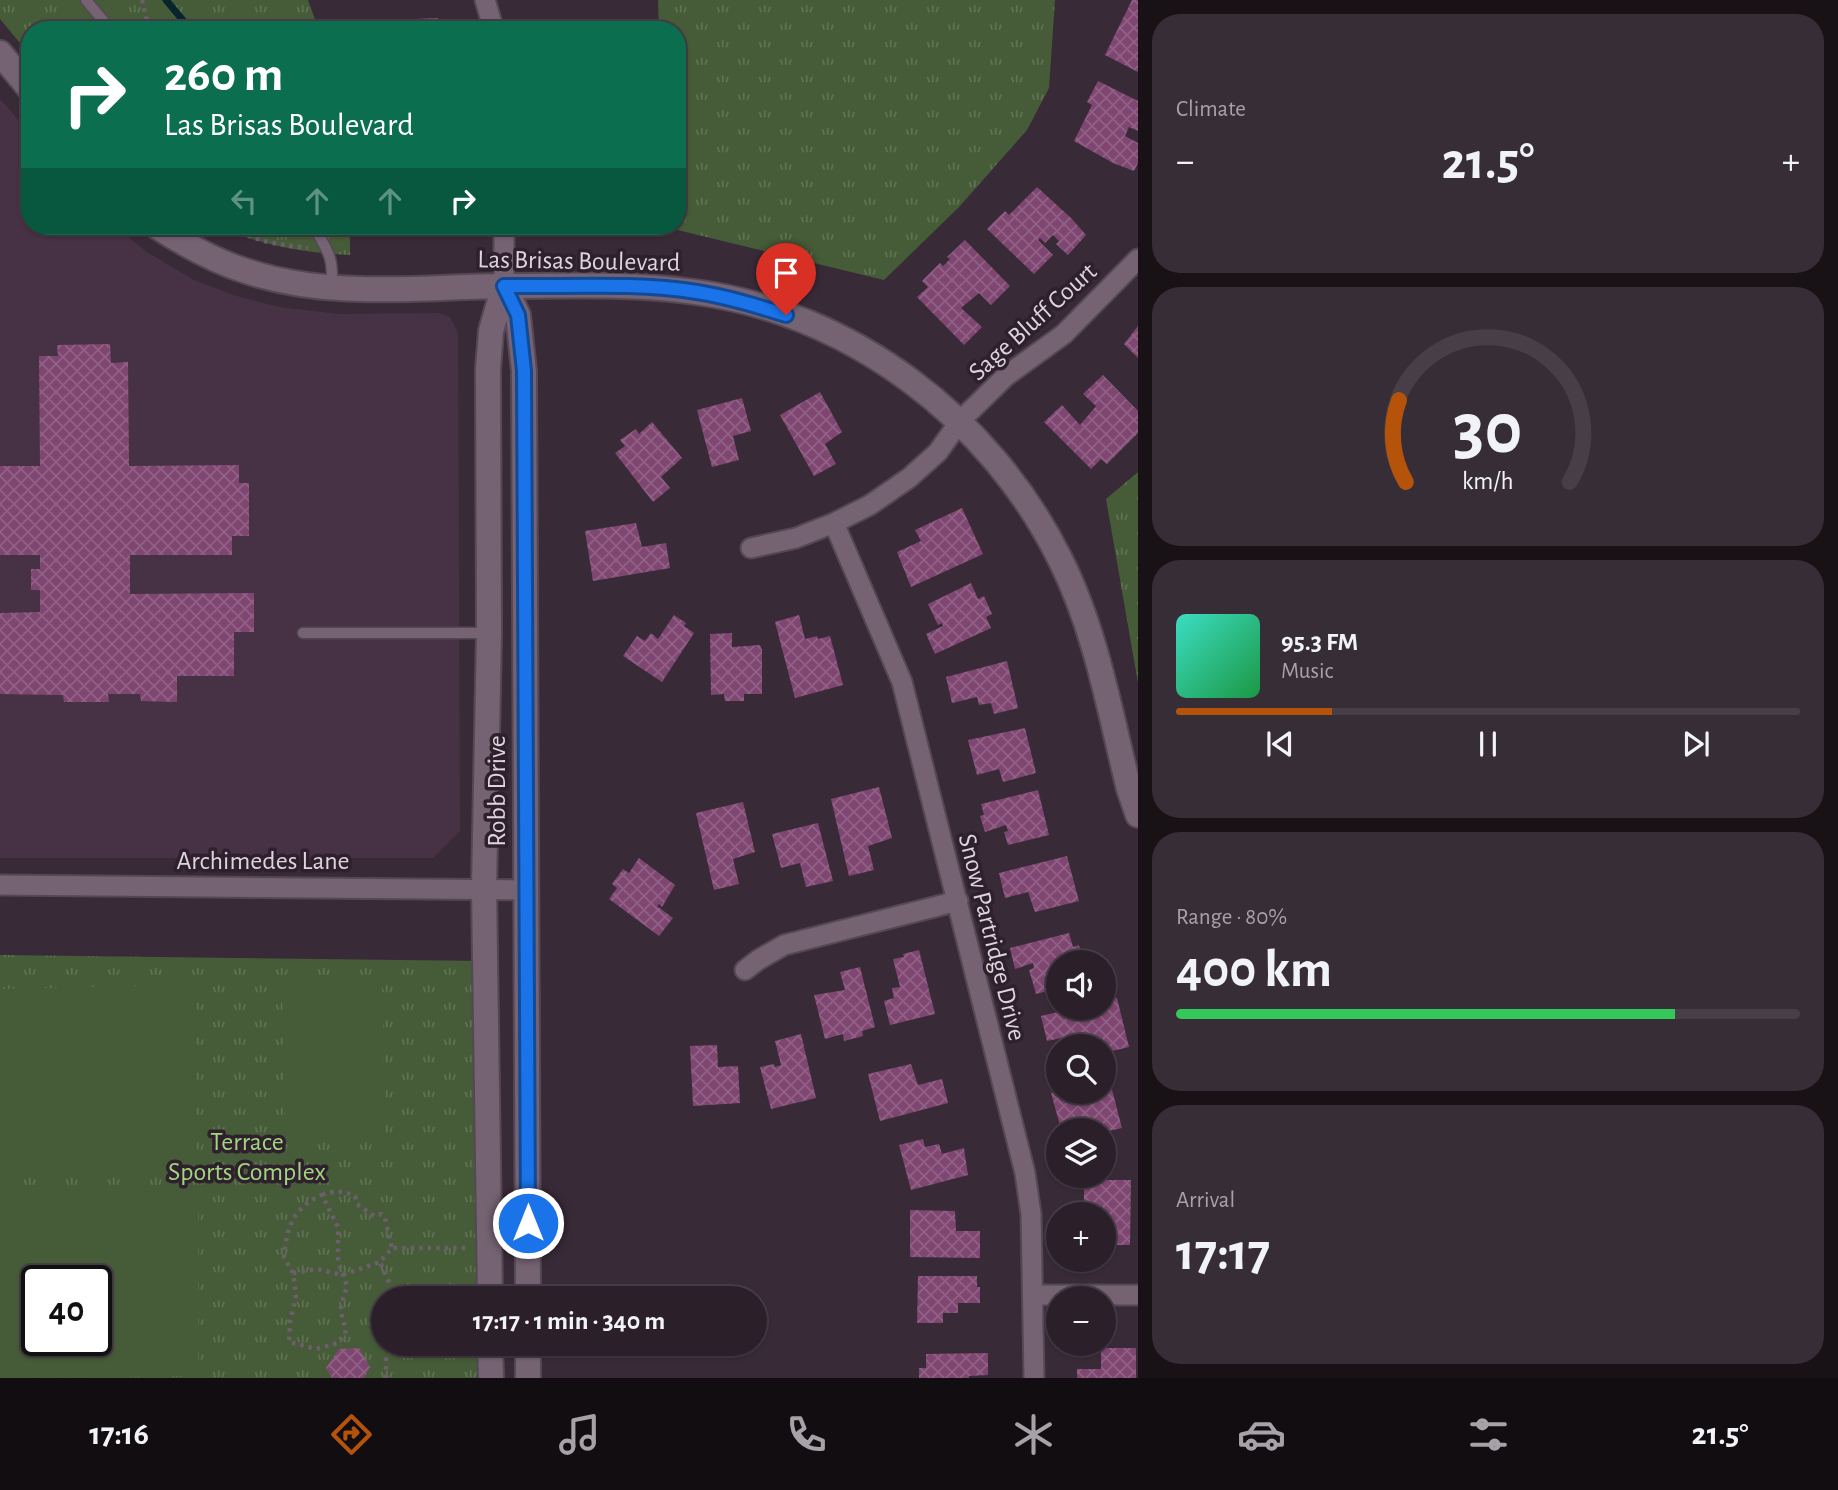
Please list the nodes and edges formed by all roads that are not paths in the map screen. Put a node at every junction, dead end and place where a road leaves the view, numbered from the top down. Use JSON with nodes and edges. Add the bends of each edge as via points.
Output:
{"nodes":[{"id":1,"x":86,"y":0,"type":"edge"},
{"id":2,"x":485,"y":0,"type":"edge"},
{"id":3,"x":104,"y":21,"type":"edge"},
{"id":4,"x":491,"y":21,"type":"edge"},
{"id":5,"x":0,"y":53,"type":"edge"},
{"id":6,"x":21,"y":78,"type":"edge"},
{"id":7,"x":172,"y":235,"type":"edge"},
{"id":8,"x":319,"y":235,"type":"edge"},
{"id":9,"x":504,"y":235,"type":"edge"},
{"id":10,"x":1138,"y":259,"type":"edge"},
{"id":11,"x":504,"y":286,"type":"junction"},
{"id":12,"x":332,"y":287,"type":"junction"},
{"id":13,"x":960,"y":421,"type":"junction"},
{"id":14,"x":834,"y":523,"type":"junction"},
{"id":15,"x":751,"y":548,"type":"dead end"},
{"id":16,"x":303,"y":633,"type":"dead end"},
{"id":17,"x":489,"y":633,"type":"junction"},
{"id":18,"x":1138,"y":815,"type":"edge"},
{"id":19,"x":0,"y":885,"type":"edge"},
{"id":20,"x":484,"y":888,"type":"junction"},
{"id":21,"x":527,"y":890,"type":"junction"},
{"id":22,"x":958,"y":901,"type":"junction"},
{"id":23,"x":745,"y":970,"type":"dead end"},
{"id":24,"x":490,"y":1286,"type":"edge"},
{"id":25,"x":528,"y":1286,"type":"edge"},
{"id":26,"x":1033,"y":1295,"type":"junction"},
{"id":27,"x":1138,"y":1295,"type":"edge"},
{"id":28,"x":490,"y":1356,"type":"edge"},
{"id":29,"x":528,"y":1356,"type":"edge"},
{"id":30,"x":491,"y":1378,"type":"edge"},
{"id":31,"x":528,"y":1378,"type":"edge"},
{"id":32,"x":1034,"y":1378,"type":"edge"}],
"edges":[{"from":1,"to":3,"type":"lane"},
{"from":2,"to":4,"type":"street"},
{"from":5,"to":6,"type":"street"},
{"from":7,"to":12,"type":"street","name":"Las Brisas Boulevard","via":[[246,271],[291,283]]},
{"from":8,"to":12,"type":"lane","via":[[333,264]]},
{"from":9,"to":11,"type":"street","name":"Robb Drive"},
{"from":10,"to":13,"type":"street","name":"Sage Bluff Court","via":[[1064,334],[1006,376]]},
{"from":11,"to":12,"type":"street","name":"Las Brisas Boulevard"},
{"from":11,"to":13,"type":"street","name":"Las Brisas Boulevard","via":[[648,288],[750,303],[804,321],[859,347],[910,379]]},
{"from":11,"to":17,"type":"street","name":"Robb Drive","via":[[493,318],[488,369]]},
{"from":11,"to":21,"type":"street","name":"Robb Drive","via":[[518,315],[524,371]]},
{"from":13,"to":14,"type":"street","name":"Sage Bluff Court","via":[[938,452],[908,478]]},
{"from":13,"to":18,"type":"street","name":"Las Brisas Boulevard","via":[[1001,465],[1061,560],[1082,611]]},
{"from":14,"to":15,"type":"street","name":"Sage Bluff Court"},
{"from":14,"to":22,"type":"street","name":"Snow Partridge Drive","via":[[902,682]]},
{"from":16,"to":17,"type":"lane"},
{"from":17,"to":20,"type":"street","name":"Robb Drive"},
{"from":19,"to":20,"type":"street","name":"Archimedes Lane"},
{"from":20,"to":21,"type":"street","name":"Archimedes Lane"},
{"from":20,"to":24,"type":"street","name":"Robb Drive"},
{"from":21,"to":25,"type":"street","name":"Robb Drive"},
{"from":22,"to":23,"type":"street","via":[[784,945]]},
{"from":22,"to":26,"type":"street","name":"Snow Partridge Drive","via":[[1025,1173]]},
{"from":26,"to":27,"type":"street"},
{"from":26,"to":32,"type":"street","name":"Snow Partridge Drive"},
{"from":28,"to":30,"type":"street"},
{"from":29,"to":31,"type":"street"}]}
